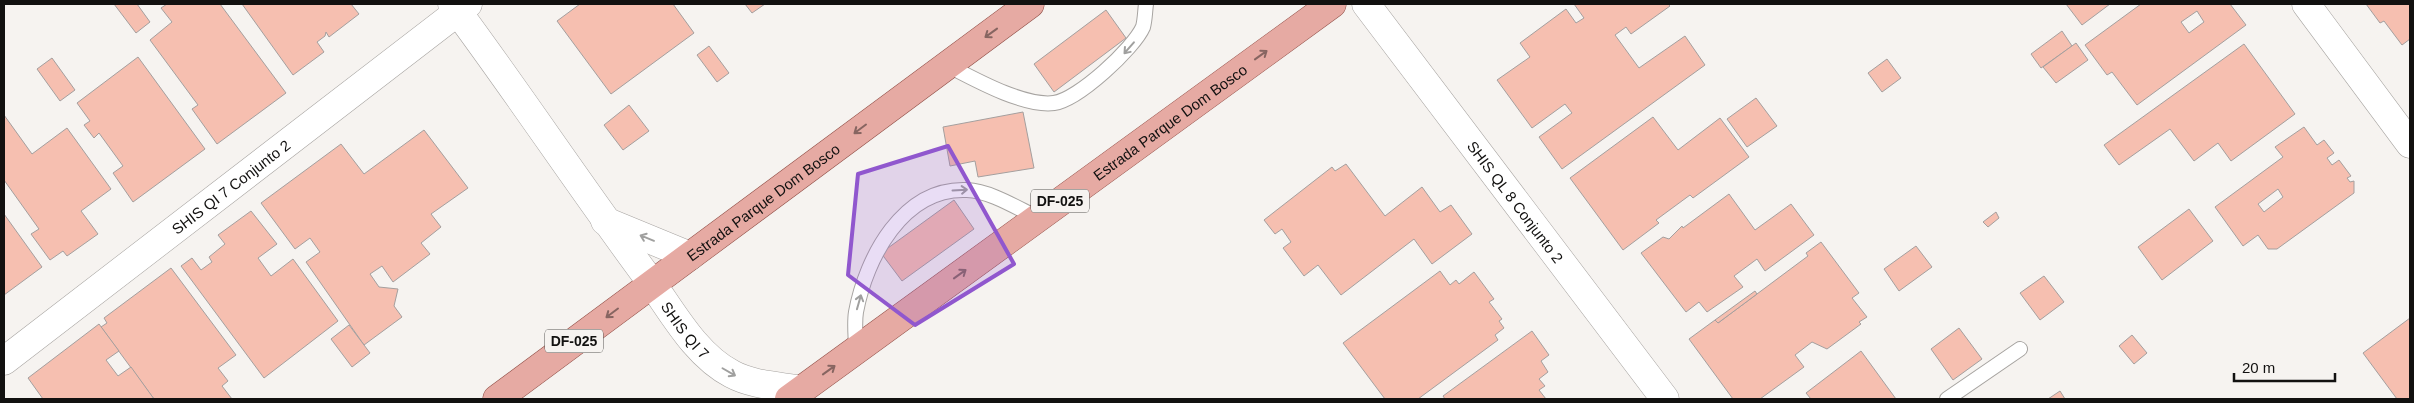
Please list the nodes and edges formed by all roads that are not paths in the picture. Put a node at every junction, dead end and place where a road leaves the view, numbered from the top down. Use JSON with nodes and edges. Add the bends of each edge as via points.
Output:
{"nodes":[{"id":1,"x":1030,"y":4,"type":"edge"},
{"id":2,"x":1146,"y":4,"type":"edge"},
{"id":3,"x":1332,"y":4,"type":"edge"},
{"id":4,"x":1366,"y":4,"type":"edge"},
{"id":5,"x":2306,"y":4,"type":"edge"},
{"id":6,"x":459,"y":6,"type":"edge"},
{"id":7,"x":947,"y":65,"type":"junction"},
{"id":8,"x":2410,"y":144,"type":"edge"},
{"id":9,"x":1038,"y":218,"type":"junction"},
{"id":10,"x":605,"y":221,"type":"junction"},
{"id":11,"x":690,"y":256,"type":"junction"},
{"id":12,"x":651,"y":284,"type":"junction"},
{"id":13,"x":2020,"y":349,"type":"dead end"},
{"id":14,"x":856,"y":350,"type":"junction"},
{"id":15,"x":4,"y":360,"type":"edge"},
{"id":16,"x":796,"y":394,"type":"edge"},
{"id":17,"x":497,"y":399,"type":"edge"},
{"id":18,"x":1665,"y":399,"type":"edge"},
{"id":19,"x":1947,"y":399,"type":"edge"}],
"edges":[{"from":1,"to":7,"type":"main road","name":"Estrada Parque Dom Bosco","number":"DF-025","one_way":true},
{"from":2,"to":7,"type":"lane","one_way":true,"via":[[1143,26],[1132,46],[1072,96],[1055,103],[1028,100],[992,89]]},
{"from":9,"to":3,"type":"main road","name":"Estrada Parque Dom Bosco","number":"DF-025","one_way":true},
{"from":4,"to":18,"type":"street","name":"SHIS QL 8 Conjunto 2"},
{"from":5,"to":8,"type":"street"},
{"from":6,"to":10,"type":"street","name":"SHIS QI 7"},
{"from":6,"to":15,"type":"street","name":"SHIS QI 7 Conjunto 2"},
{"from":7,"to":11,"type":"main road","name":"Estrada Parque Dom Bosco","number":"DF-025","one_way":true},
{"from":14,"to":9,"type":"main road","name":"Estrada Parque Dom Bosco","number":"DF-025","one_way":true},
{"from":14,"to":9,"type":"lane","one_way":true,"via":[[856,314],[877,248],[892,227],[921,202],[952,191],[968,190]]},
{"from":11,"to":10,"type":"street","one_way":true},
{"from":10,"to":12,"type":"street","name":"SHIS QI 7"},
{"from":11,"to":12,"type":"main road","name":"Estrada Parque Dom Bosco","number":"DF-025"},
{"from":12,"to":16,"type":"street","name":"SHIS QI 7","one_way":true,"via":[[691,339],[710,359],[732,375]]},
{"from":12,"to":17,"type":"main road","name":"Estrada Parque Dom Bosco","number":"DF-025","one_way":true},
{"from":13,"to":19,"type":"lane"},
{"from":16,"to":14,"type":"main road","name":"Estrada Parque Dom Bosco","number":"DF-025","one_way":true}]}
